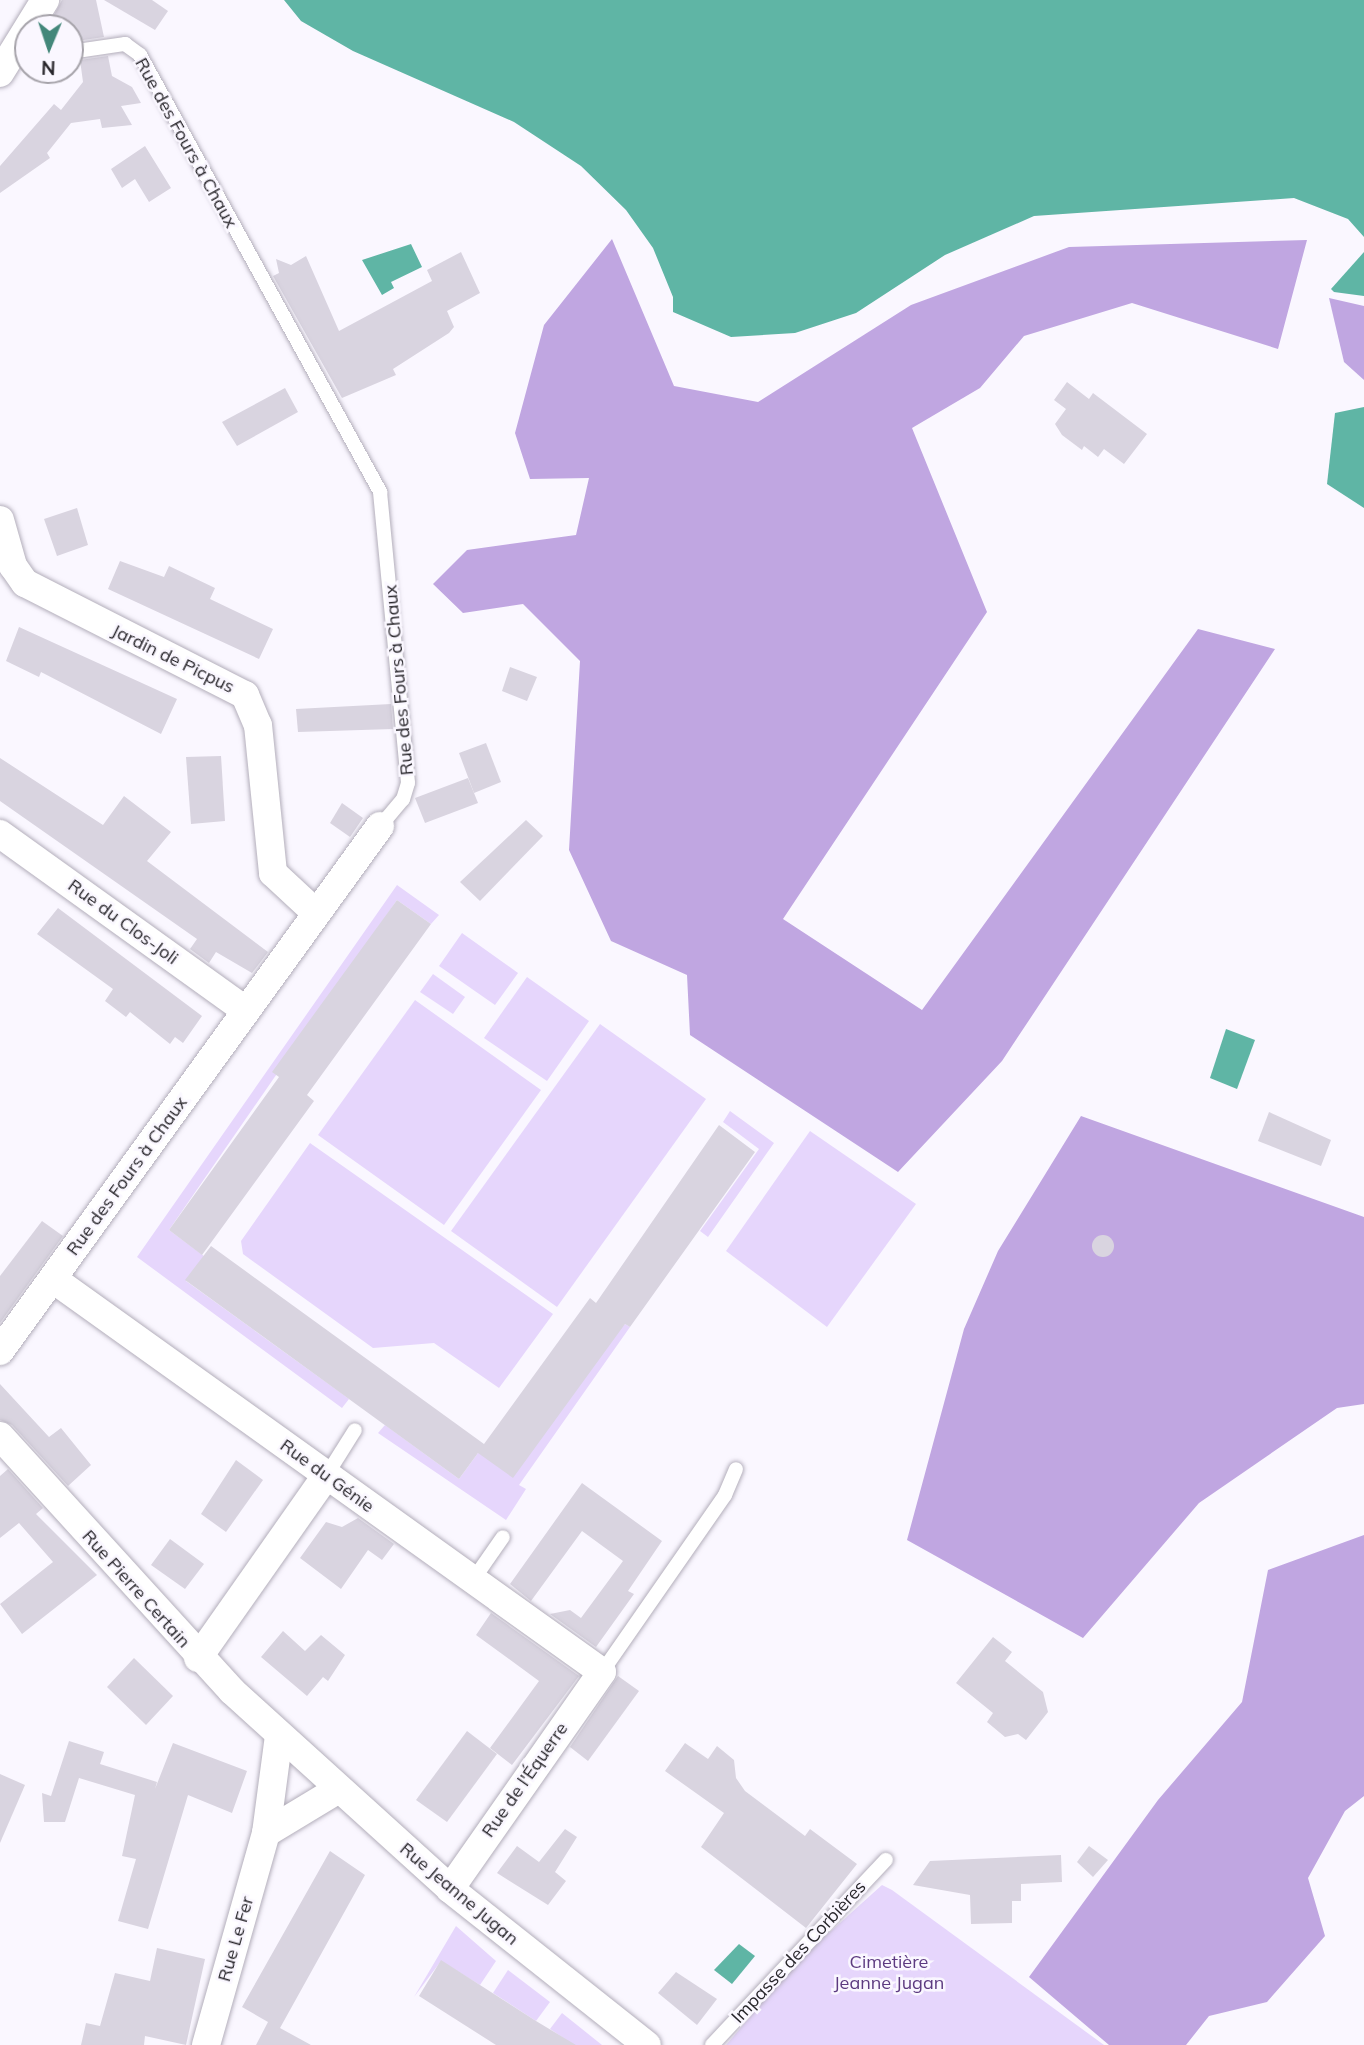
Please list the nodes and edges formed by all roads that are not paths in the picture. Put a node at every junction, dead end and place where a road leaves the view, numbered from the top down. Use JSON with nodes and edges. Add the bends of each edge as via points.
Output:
{"nodes":[{"id":1,"x":45,"y":0,"type":"edge"},
{"id":2,"x":84,"y":50,"type":"edge"},
{"id":3,"x":8,"y":63,"type":"edge"},
{"id":4,"x":0,"y":520,"type":"edge"},
{"id":5,"x":380,"y":826,"type":"joint"},
{"id":6,"x":0,"y":834,"type":"edge"},
{"id":7,"x":316,"y":912,"type":"junction"},
{"id":8,"x":246,"y":1011,"type":"junction"},
{"id":9,"x":53,"y":1279,"type":"junction"},
{"id":10,"x":0,"y":1351,"type":"edge"},
{"id":11,"x":355,"y":1430,"type":"dead end"},
{"id":12,"x":0,"y":1436,"type":"edge"},
{"id":13,"x":737,"y":1469,"type":"dead end"},
{"id":14,"x":326,"y":1476,"type":"junction"},
{"id":15,"x":503,"y":1537,"type":"dead end"},
{"id":16,"x":473,"y":1580,"type":"junction"},
{"id":17,"x":198,"y":1658,"type":"junction"},
{"id":18,"x":602,"y":1672,"type":"junction"},
{"id":19,"x":279,"y":1735,"type":"junction"},
{"id":20,"x":339,"y":1789,"type":"junction"},
{"id":21,"x":266,"y":1833,"type":"junction"},
{"id":22,"x":886,"y":1860,"type":"dead end"},
{"id":23,"x":450,"y":1889,"type":"junction"},
{"id":24,"x":206,"y":2045,"type":"edge"},
{"id":25,"x":647,"y":2045,"type":"edge"},
{"id":26,"x":712,"y":2045,"type":"edge"}],
"edges":[{"from":1,"to":3,"type":"street"},
{"from":2,"to":5,"type":"lane","name":"Rue des Fours à Chaux","via":[[125,44],[140,55],[380,492],[408,783],[403,799]]},
{"from":4,"to":7,"type":"street","name":"Jardin de Picpus","via":[[13,566],[24,583],[244,695],[258,725],[273,873]]},
{"from":5,"to":7,"type":"street","name":"Rue des Fours à Chaux"},
{"from":6,"to":8,"type":"street","name":"Rue du Clos-Joli"},
{"from":7,"to":8,"type":"street","name":"Rue des Fours à Chaux"},
{"from":8,"to":9,"type":"street","name":"Rue des Fours à Chaux"},
{"from":9,"to":10,"type":"street","name":"Rue des Fours à Chaux"},
{"from":9,"to":14,"type":"street","name":"Rue du Génie"},
{"from":11,"to":14,"type":"lane"},
{"from":12,"to":17,"type":"street","name":"Rue Pierre Certain"},
{"from":13,"to":18,"type":"lane","via":[[725,1495]]},
{"from":14,"to":16,"type":"street","name":"Rue du Génie"},
{"from":14,"to":17,"type":"street"},
{"from":15,"to":16,"type":"lane"},
{"from":16,"to":18,"type":"street","name":"Rue du Génie"},
{"from":17,"to":19,"type":"street","name":"Rue Pierre Certain"},
{"from":18,"to":23,"type":"street","name":"Rue de l'Équerre"},
{"from":19,"to":20,"type":"street","name":"Rue Jeanne Jugan"},
{"from":19,"to":21,"type":"street","name":"Rue Le Fer"},
{"from":20,"to":21,"type":"street"},
{"from":20,"to":23,"type":"street","name":"Rue Jeanne Jugan"},
{"from":21,"to":24,"type":"street","name":"Rue Le Fer"},
{"from":22,"to":26,"type":"lane","name":"Impasse des Corbières"},
{"from":23,"to":25,"type":"street","name":"Rue Jeanne Jugan"}]}
